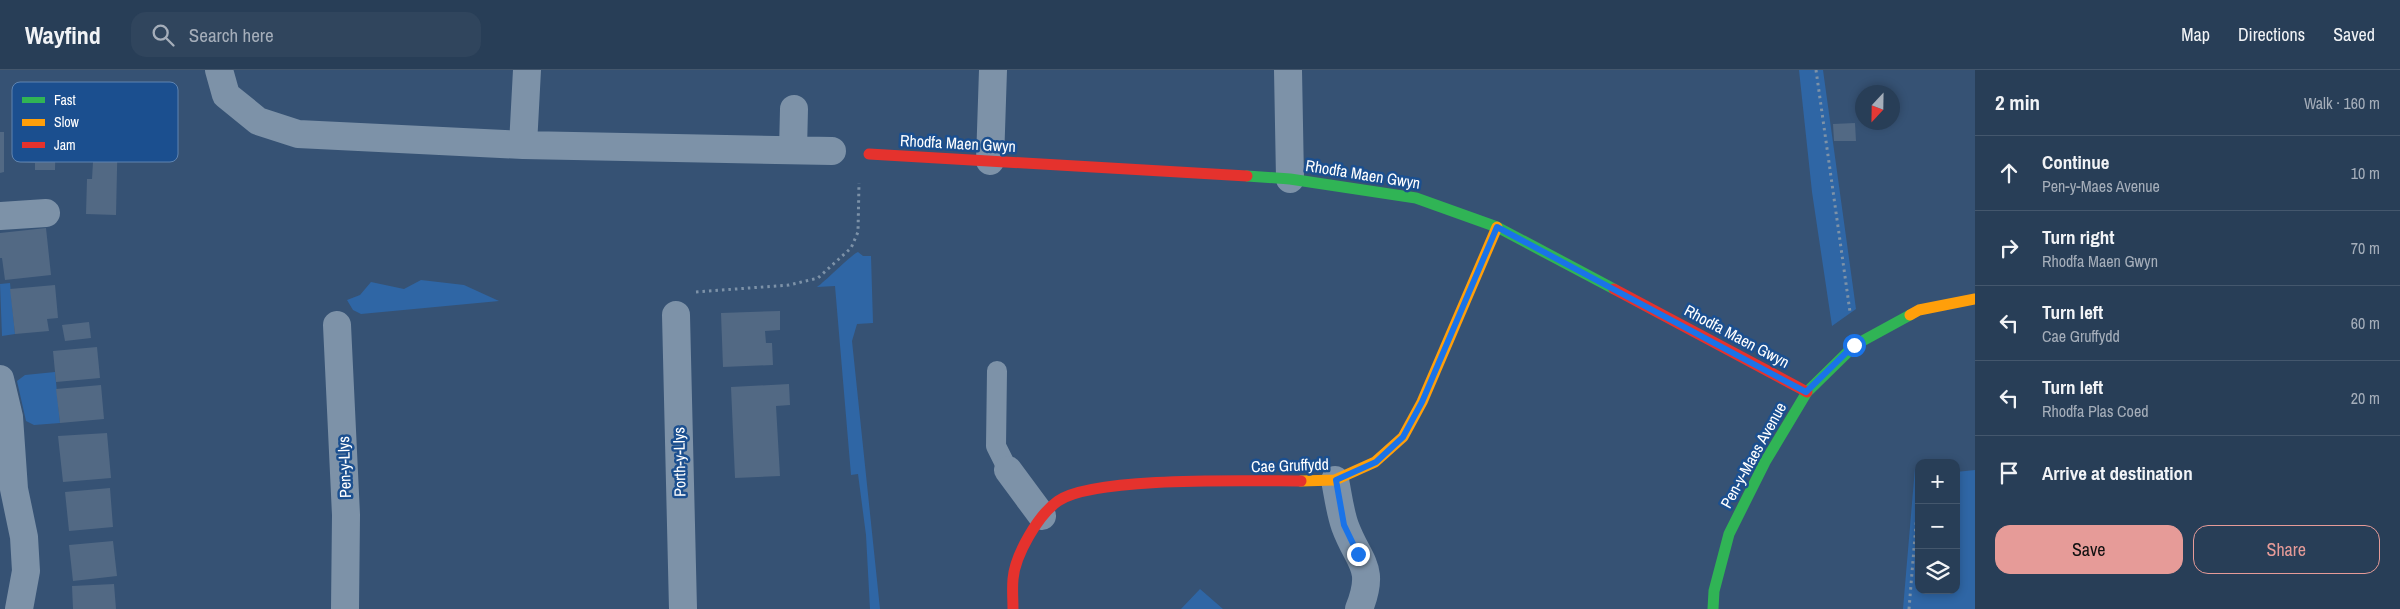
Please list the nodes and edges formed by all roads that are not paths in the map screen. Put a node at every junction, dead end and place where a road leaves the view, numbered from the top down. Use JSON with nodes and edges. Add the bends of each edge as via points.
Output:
{"nodes":[{"id":1,"x":219,"y":70,"type":"edge"},
{"id":2,"x":527,"y":70,"type":"edge"},
{"id":3,"x":993,"y":70,"type":"edge"},
{"id":4,"x":1288,"y":70,"type":"edge"},
{"id":5,"x":794,"y":110,"type":"dead end"},
{"id":6,"x":523,"y":145,"type":"junction"},
{"id":7,"x":793,"y":150,"type":"junction"},
{"id":8,"x":832,"y":151,"type":"dead end"},
{"id":9,"x":869,"y":154,"type":"road end"},
{"id":10,"x":990,"y":161,"type":"junction"},
{"id":11,"x":1290,"y":179,"type":"junction"},
{"id":12,"x":46,"y":213,"type":"dead end"},
{"id":13,"x":0,"y":216,"type":"edge"},
{"id":14,"x":1497,"y":227,"type":"junction"},
{"id":15,"x":1975,"y":299,"type":"edge"},
{"id":16,"x":676,"y":315,"type":"road end"},
{"id":17,"x":338,"y":325,"type":"dead end"},
{"id":18,"x":997,"y":371,"type":"dead end"},
{"id":19,"x":0,"y":378,"type":"edge"},
{"id":20,"x":1806,"y":392,"type":"junction"},
{"id":21,"x":7,"y":460,"type":"edge"},
{"id":22,"x":1008,"y":470,"type":"joint"},
{"id":23,"x":1336,"y":480,"type":"junction"},
{"id":24,"x":1042,"y":516,"type":"junction"},
{"id":25,"x":19,"y":609,"type":"edge"},
{"id":26,"x":345,"y":609,"type":"edge"},
{"id":27,"x":682,"y":609,"type":"edge"},
{"id":28,"x":1013,"y":609,"type":"edge"},
{"id":29,"x":1359,"y":609,"type":"edge"},
{"id":30,"x":1712,"y":609,"type":"edge"}],
"edges":[{"from":1,"to":6,"type":"street","via":[[226,95],[258,121],[298,134]]},
{"from":2,"to":6,"type":"street"},
{"from":3,"to":10,"type":"street"},
{"from":4,"to":11,"type":"street"},
{"from":5,"to":7,"type":"street"},
{"from":6,"to":7,"type":"street"},
{"from":7,"to":8,"type":"street"},
{"from":9,"to":10,"type":"street","name":"Rhodfa Maen Gwyn"},
{"from":10,"to":11,"type":"street","name":"Rhodfa Maen Gwyn"},
{"from":11,"to":14,"type":"street","name":"Rhodfa Maen Gwyn","via":[[1416,198]]},
{"from":12,"to":13,"type":"street"},
{"from":14,"to":20,"type":"street","name":"Rhodfa Maen Gwyn"},
{"from":14,"to":23,"type":"street","name":"Cae Gruffydd","via":[[1422,402],[1403,437],[1376,462]]},
{"from":15,"to":20,"type":"street","name":"Pen-y-Maes Avenue","via":[[1919,310],[1854,345]]},
{"from":16,"to":27,"type":"street","name":"Porth-y-Llys"},
{"from":17,"to":26,"type":"street","name":"Pen-y-Llys","via":[[346,515]]},
{"from":18,"to":22,"type":"lane","via":[[996,446]]},
{"from":19,"to":21,"type":"street","via":[[9,417]]},
{"from":20,"to":30,"type":"street","name":"Pen-y-Maes Avenue","via":[[1764,462],[1729,534]]},
{"from":21,"to":25,"type":"street","via":[[24,537],[26,571]]},
{"from":22,"to":24,"type":"street"},
{"from":23,"to":24,"type":"street","name":"Cae Gruffydd","via":[[1153,483],[1079,491],[1058,501]]},
{"from":23,"to":29,"type":"street","via":[[1344,525],[1367,571],[1367,590]]},
{"from":24,"to":28,"type":"street","name":"Cae Gruffydd","via":[[1030,534],[1013,577]]}]}
